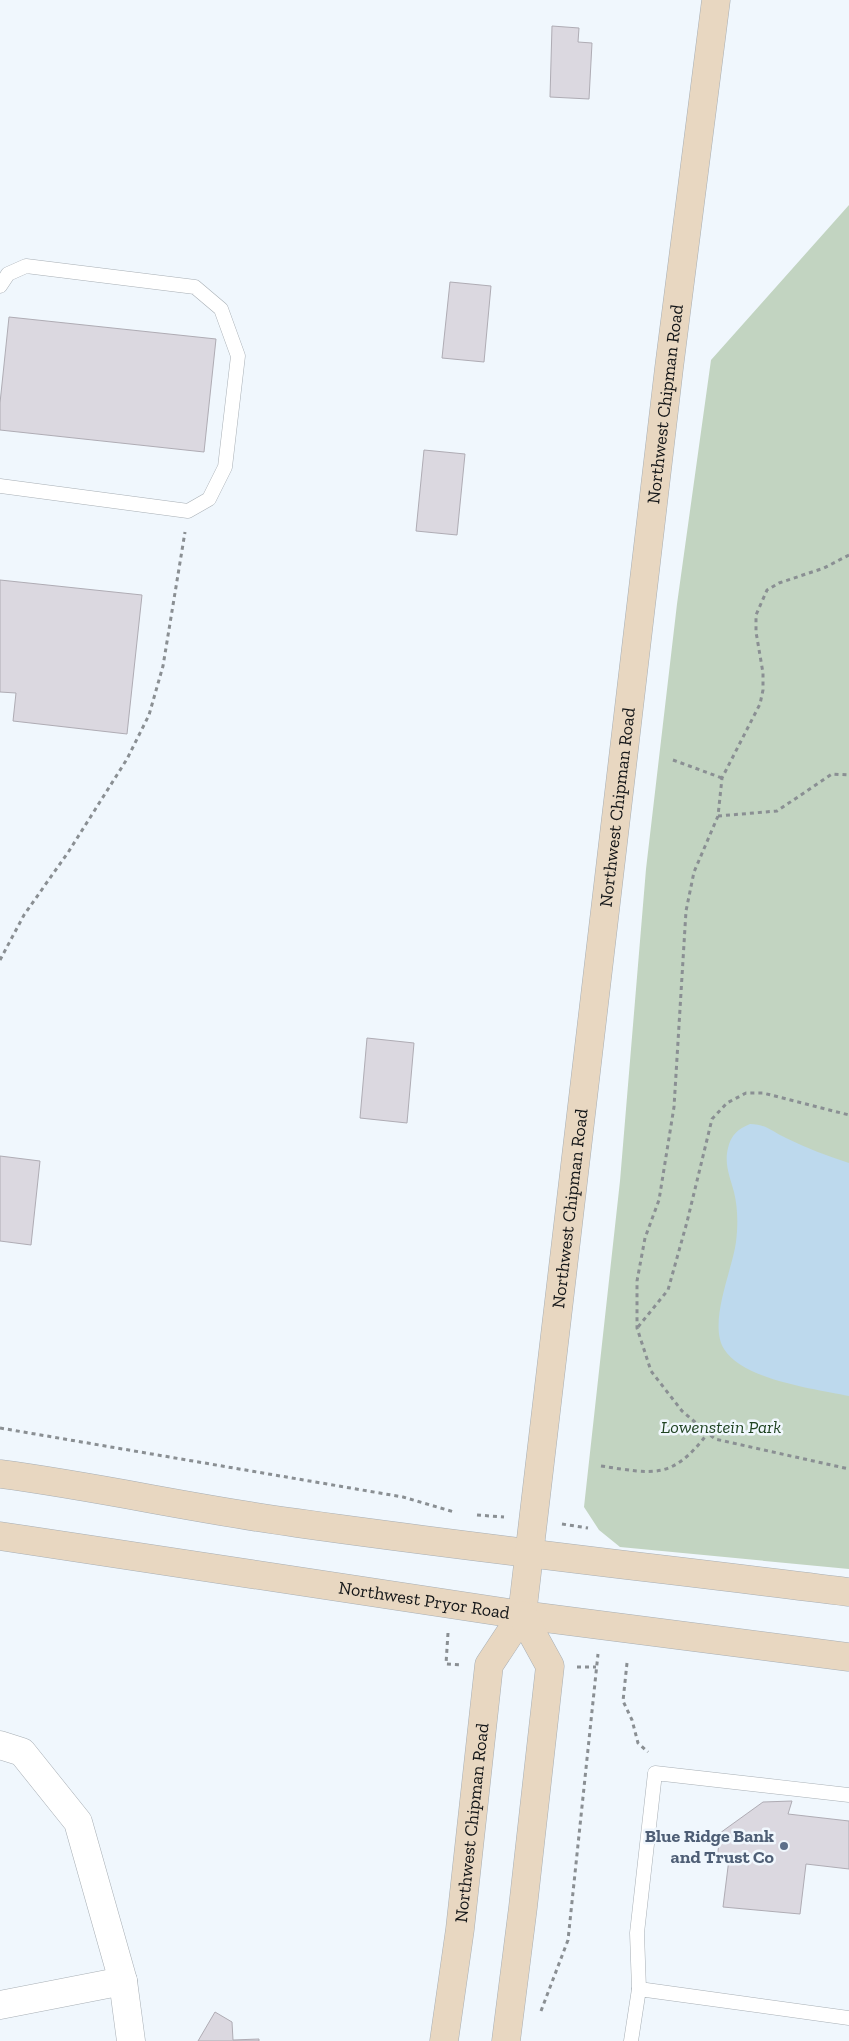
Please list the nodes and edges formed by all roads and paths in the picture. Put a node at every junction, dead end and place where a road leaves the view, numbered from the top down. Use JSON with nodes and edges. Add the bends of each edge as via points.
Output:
{"nodes":[{"id":1,"x":716,"y":0,"type":"edge"},
{"id":2,"x":0,"y":286,"type":"edge"},
{"id":3,"x":0,"y":486,"type":"edge"},
{"id":4,"x":188,"y":511,"type":"junction"},
{"id":5,"x":849,"y":555,"type":"edge"},
{"id":6,"x":673,"y":760,"type":"dead end"},
{"id":7,"x":849,"y":775,"type":"edge"},
{"id":8,"x":722,"y":778,"type":"junction"},
{"id":9,"x":718,"y":816,"type":"junction"},
{"id":10,"x":0,"y":960,"type":"edge"},
{"id":11,"x":849,"y":1115,"type":"edge"},
{"id":12,"x":637,"y":1328,"type":"junction"},
{"id":13,"x":0,"y":1428,"type":"edge"},
{"id":14,"x":708,"y":1433,"type":"junction"},
{"id":15,"x":601,"y":1466,"type":"dead end"},
{"id":16,"x":849,"y":1469,"type":"edge"},
{"id":17,"x":0,"y":1474,"type":"edge"},
{"id":18,"x":457,"y":1513,"type":"dead end"},
{"id":19,"x":0,"y":1536,"type":"edge"},
{"id":20,"x":529,"y":1554,"type":"junction"},
{"id":21,"x":849,"y":1592,"type":"edge"},
{"id":22,"x":522,"y":1614,"type":"junction"},
{"id":23,"x":849,"y":1657,"type":"edge"},
{"id":24,"x":597,"y":1658,"type":"dead end"},
{"id":25,"x":627,"y":1663,"type":"dead end"},
{"id":26,"x":0,"y":1745,"type":"edge"},
{"id":27,"x":648,"y":1753,"type":"dead end"},
{"id":28,"x":849,"y":1795,"type":"edge"},
{"id":29,"x":122,"y":1981,"type":"junction"},
{"id":30,"x":640,"y":1989,"type":"junction"},
{"id":31,"x":0,"y":2005,"type":"edge"},
{"id":32,"x":538,"y":2018,"type":"dead end"},
{"id":33,"x":849,"y":2018,"type":"edge"},
{"id":34,"x":131,"y":2041,"type":"edge"},
{"id":35,"x":444,"y":2041,"type":"edge"},
{"id":36,"x":506,"y":2041,"type":"edge"},
{"id":37,"x":631,"y":2041,"type":"edge"}],
"edges":[{"from":1,"to":20,"type":"main road","name":"Northwest Chipman Road"},
{"from":2,"to":4,"type":"lane","via":[[8,274],[26,266],[195,287],[221,309],[238,356],[225,467],[210,499]]},
{"from":3,"to":4,"type":"lane"},
{"from":4,"to":10,"type":"path","via":[[164,666],[150,714],[127,759],[24,915]]},
{"from":5,"to":8,"type":"path","via":[[767,590],[756,615],[763,673],[760,704]]},
{"from":6,"to":8,"type":"path"},
{"from":7,"to":9,"type":"path","via":[[832,774],[777,811]]},
{"from":8,"to":9,"type":"path"},
{"from":9,"to":12,"type":"path","via":[[694,872],[686,910],[674,1106],[659,1200],[646,1238],[638,1281]]},
{"from":11,"to":12,"type":"path","via":[[763,1093],[746,1093],[727,1103],[712,1119],[668,1290]]},
{"from":12,"to":14,"type":"path","via":[[651,1371],[682,1411]]},
{"from":13,"to":18,"type":"path","via":[[403,1497]]},
{"from":14,"to":15,"type":"path","via":[[684,1460],[670,1468],[642,1472]]},
{"from":14,"to":16,"type":"path","via":[[715,1439]]},
{"from":17,"to":20,"type":"main road","via":[[294,1523]]},
{"from":19,"to":22,"type":"main road","name":"Northwest Pryor Road"},
{"from":20,"to":21,"type":"main road"},
{"from":20,"to":22,"type":"main road","name":"Northwest Chipman Road"},
{"from":22,"to":23,"type":"main road","name":"Northwest Pryor Road"},
{"from":22,"to":35,"type":"main road","name":"Northwest Chipman Road","via":[[489,1665],[460,1929]]},
{"from":22,"to":36,"type":"main road","via":[[550,1666]]},
{"from":24,"to":32,"type":"path","via":[[568,1940]]},
{"from":25,"to":27,"type":"path","via":[[623,1701],[638,1743]]},
{"from":26,"to":29,"type":"street","via":[[22,1752],[78,1822]]},
{"from":28,"to":30,"type":"lane","via":[[654,1773],[637,1932]]},
{"from":29,"to":31,"type":"street"},
{"from":29,"to":34,"type":"street"},
{"from":30,"to":33,"type":"lane"},
{"from":30,"to":37,"type":"lane"}]}
